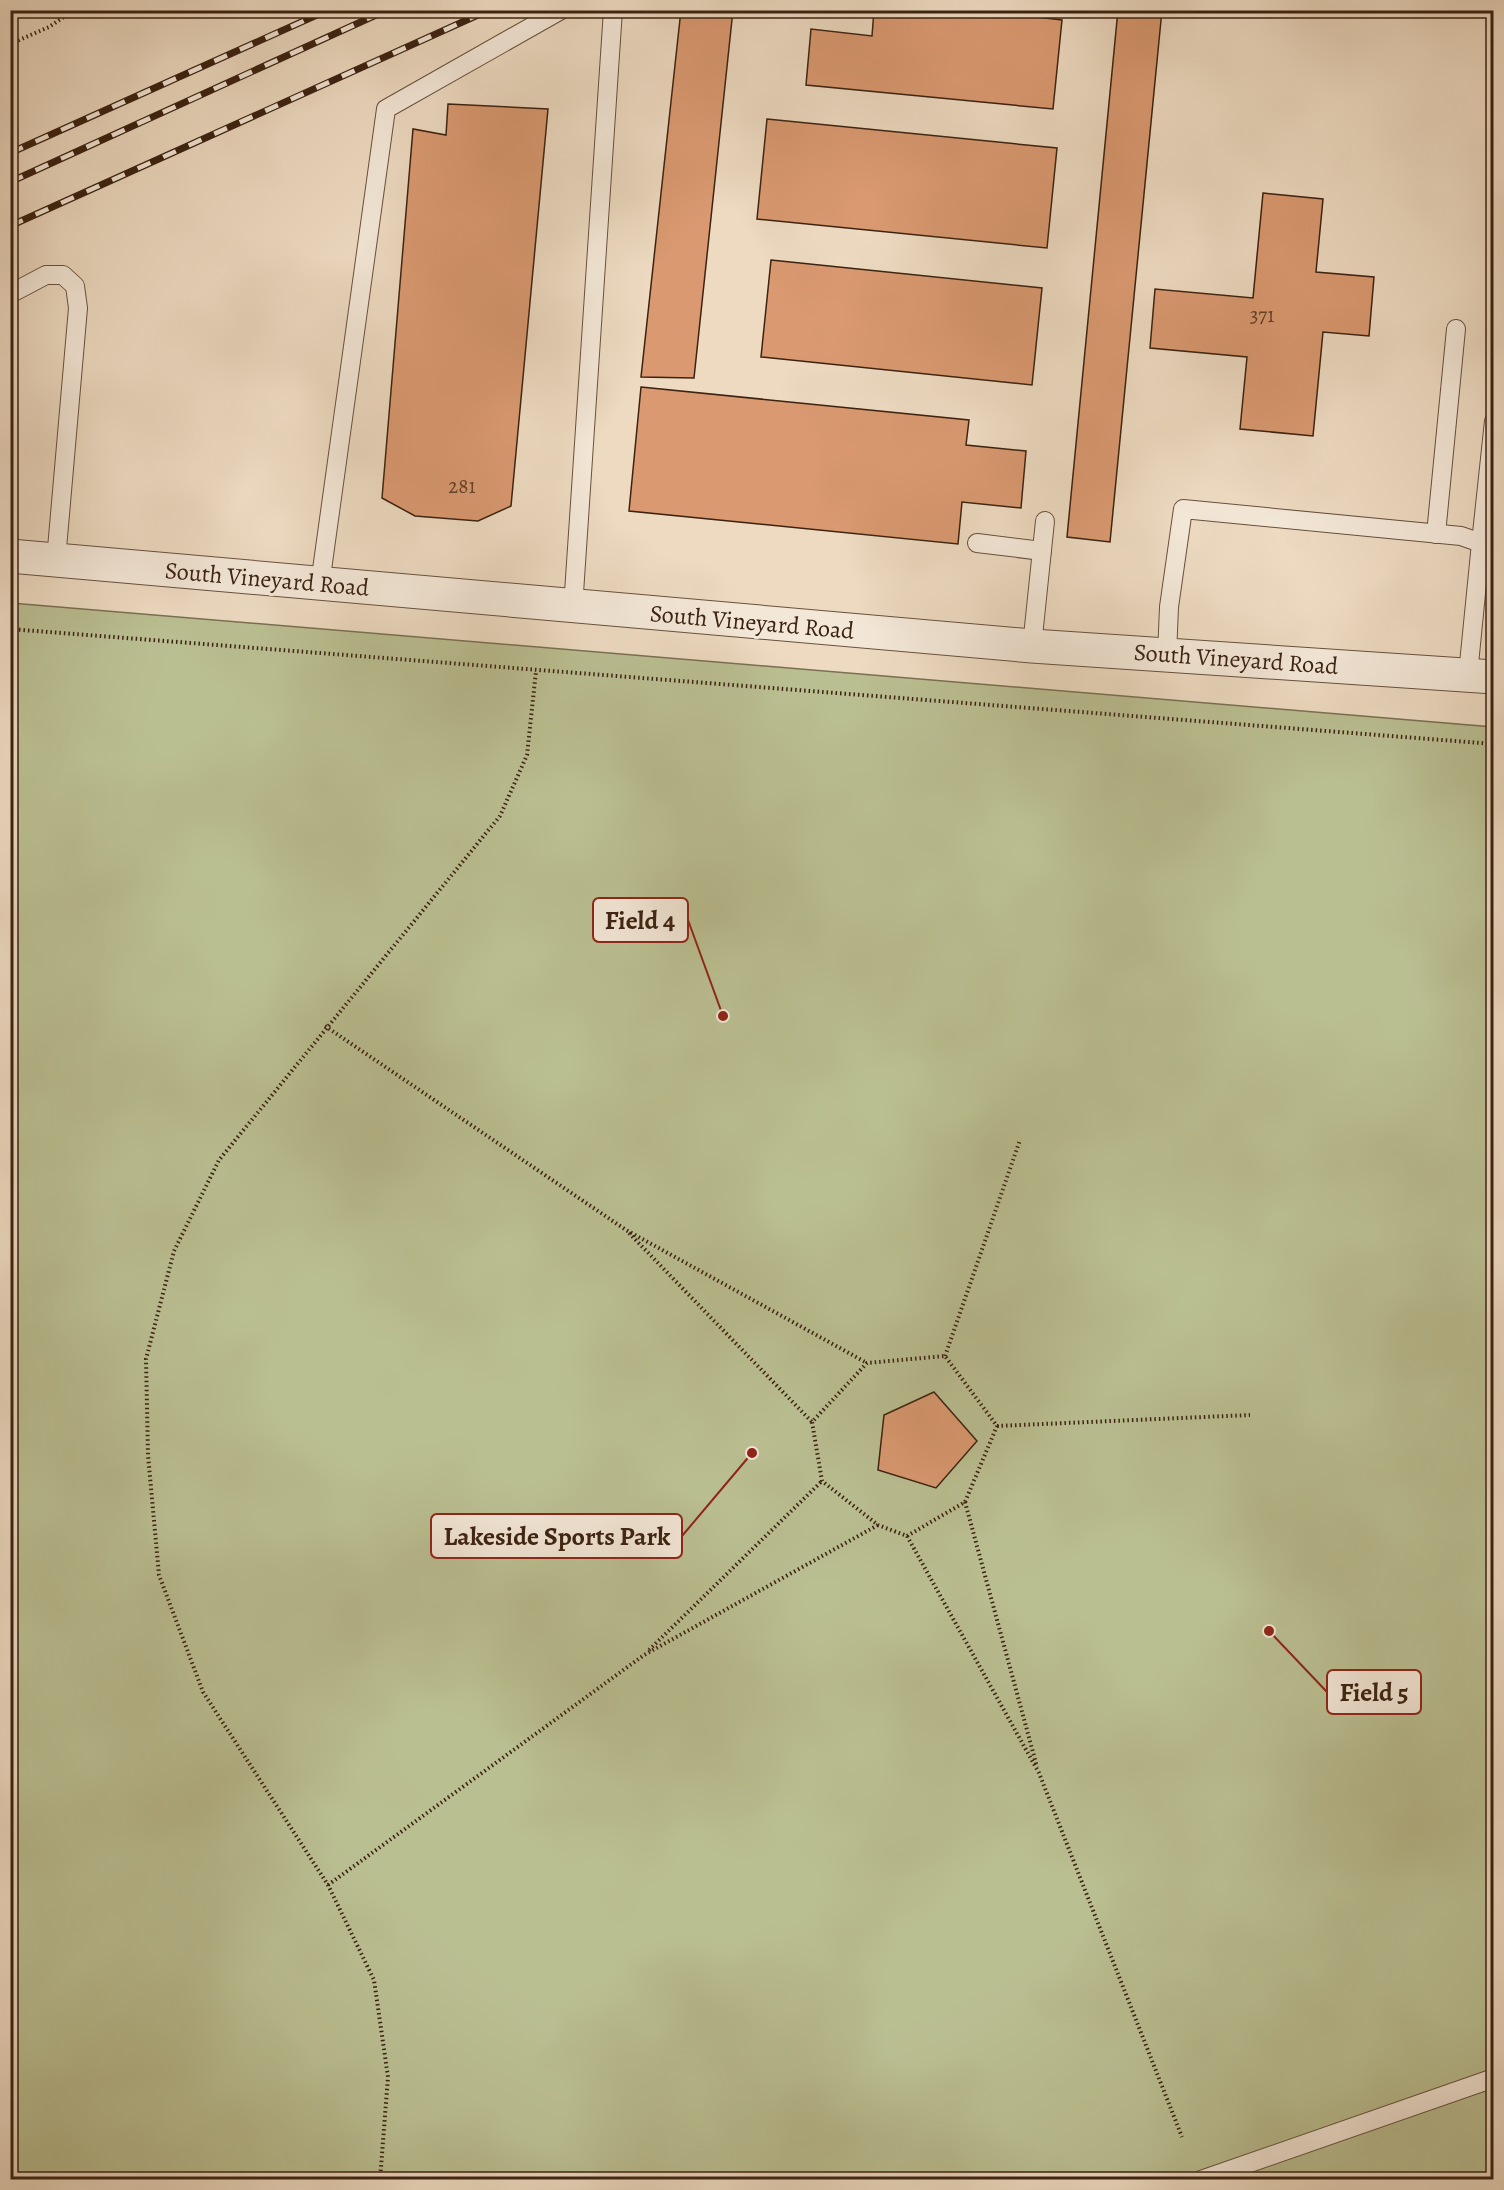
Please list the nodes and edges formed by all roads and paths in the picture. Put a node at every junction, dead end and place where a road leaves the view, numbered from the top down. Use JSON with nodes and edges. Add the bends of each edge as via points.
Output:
{"nodes":[{"id":1,"x":74,"y":10,"type":"edge"},
{"id":2,"x":561,"y":10,"type":"edge"},
{"id":3,"x":613,"y":10,"type":"edge"},
{"id":4,"x":10,"y":44,"type":"edge"},
{"id":5,"x":10,"y":294,"type":"edge"},
{"id":6,"x":1456,"y":329,"type":"dead end"},
{"id":7,"x":1494,"y":421,"type":"edge"},
{"id":8,"x":1492,"y":447,"type":"edge"},
{"id":9,"x":1045,"y":521,"type":"dead end"},
{"id":10,"x":1436,"y":534,"type":"junction"},
{"id":11,"x":977,"y":543,"type":"dead end"},
{"id":12,"x":1481,"y":543,"type":"junction"},
{"id":13,"x":1042,"y":551,"type":"junction"},
{"id":14,"x":10,"y":556,"type":"edge"},
{"id":15,"x":56,"y":560,"type":"junction"},
{"id":16,"x":320,"y":584,"type":"junction"},
{"id":17,"x":573,"y":608,"type":"junction"},
{"id":18,"x":10,"y":629,"type":"edge"},
{"id":19,"x":1032,"y":645,"type":"junction"},
{"id":20,"x":1167,"y":655,"type":"junction"},
{"id":21,"x":536,"y":671,"type":"junction"},
{"id":22,"x":1481,"y":675,"type":"edge"},
{"id":23,"x":1494,"y":744,"type":"edge"},
{"id":24,"x":325,"y":1026,"type":"junction"},
{"id":25,"x":1020,"y":1140,"type":"dead end"},
{"id":26,"x":626,"y":1230,"type":"junction"},
{"id":27,"x":945,"y":1356,"type":"junction"},
{"id":28,"x":867,"y":1363,"type":"junction"},
{"id":29,"x":1250,"y":1415,"type":"dead end"},
{"id":30,"x":812,"y":1422,"type":"junction"},
{"id":31,"x":998,"y":1426,"type":"junction"},
{"id":32,"x":822,"y":1481,"type":"junction"},
{"id":33,"x":965,"y":1502,"type":"junction"},
{"id":34,"x":878,"y":1525,"type":"junction"},
{"id":35,"x":907,"y":1536,"type":"junction"},
{"id":36,"x":644,"y":1655,"type":"junction"},
{"id":37,"x":1039,"y":1773,"type":"junction"},
{"id":38,"x":327,"y":1885,"type":"junction"},
{"id":39,"x":1494,"y":2078,"type":"edge"},
{"id":40,"x":1182,"y":2137,"type":"dead end"},
{"id":41,"x":380,"y":2180,"type":"edge"},
{"id":42,"x":1201,"y":2180,"type":"edge"}],
"edges":[{"from":1,"to":4,"type":"path","via":[[50,27]]},
{"from":2,"to":16,"type":"lane","via":[[386,110]]},
{"from":3,"to":17,"type":"lane"},
{"from":5,"to":15,"type":"lane","via":[[46,275],[63,275],[75,286],[78,308]]},
{"from":6,"to":10,"type":"lane"},
{"from":7,"to":8,"type":"lane"},
{"from":8,"to":12,"type":"lane"},
{"from":9,"to":13,"type":"lane"},
{"from":10,"to":12,"type":"lane"},
{"from":10,"to":20,"type":"lane","via":[[1183,509],[1169,607]]},
{"from":11,"to":13,"type":"lane"},
{"from":12,"to":22,"type":"lane"},
{"from":13,"to":19,"type":"lane"},
{"from":14,"to":15,"type":"street","name":"South Vineyard Road"},
{"from":15,"to":16,"type":"street","name":"South Vineyard Road"},
{"from":16,"to":17,"type":"street","name":"South Vineyard Road"},
{"from":17,"to":19,"type":"street","name":"South Vineyard Road"},
{"from":18,"to":21,"type":"path"},
{"from":19,"to":20,"type":"street","name":"South Vineyard Road"},
{"from":20,"to":22,"type":"street","name":"South Vineyard Road"},
{"from":21,"to":23,"type":"path"},
{"from":21,"to":24,"type":"path","via":[[527,755],[500,816]]},
{"from":24,"to":26,"type":"path"},
{"from":24,"to":38,"type":"path","via":[[219,1160],[174,1251],[146,1359],[148,1455],[159,1575],[202,1692]]},
{"from":25,"to":27,"type":"path"},
{"from":26,"to":28,"type":"path"},
{"from":26,"to":30,"type":"path"},
{"from":27,"to":28,"type":"path"},
{"from":27,"to":31,"type":"path"},
{"from":28,"to":30,"type":"path"},
{"from":29,"to":31,"type":"path"},
{"from":30,"to":32,"type":"path"},
{"from":31,"to":33,"type":"path"},
{"from":32,"to":34,"type":"path"},
{"from":32,"to":36,"type":"path"},
{"from":33,"to":35,"type":"path"},
{"from":33,"to":37,"type":"path"},
{"from":34,"to":35,"type":"path"},
{"from":34,"to":36,"type":"path"},
{"from":35,"to":37,"type":"path"},
{"from":36,"to":38,"type":"path"},
{"from":37,"to":40,"type":"path"},
{"from":38,"to":41,"type":"path","via":[[374,1980],[388,2077]]},
{"from":39,"to":42,"type":"lane"}]}
